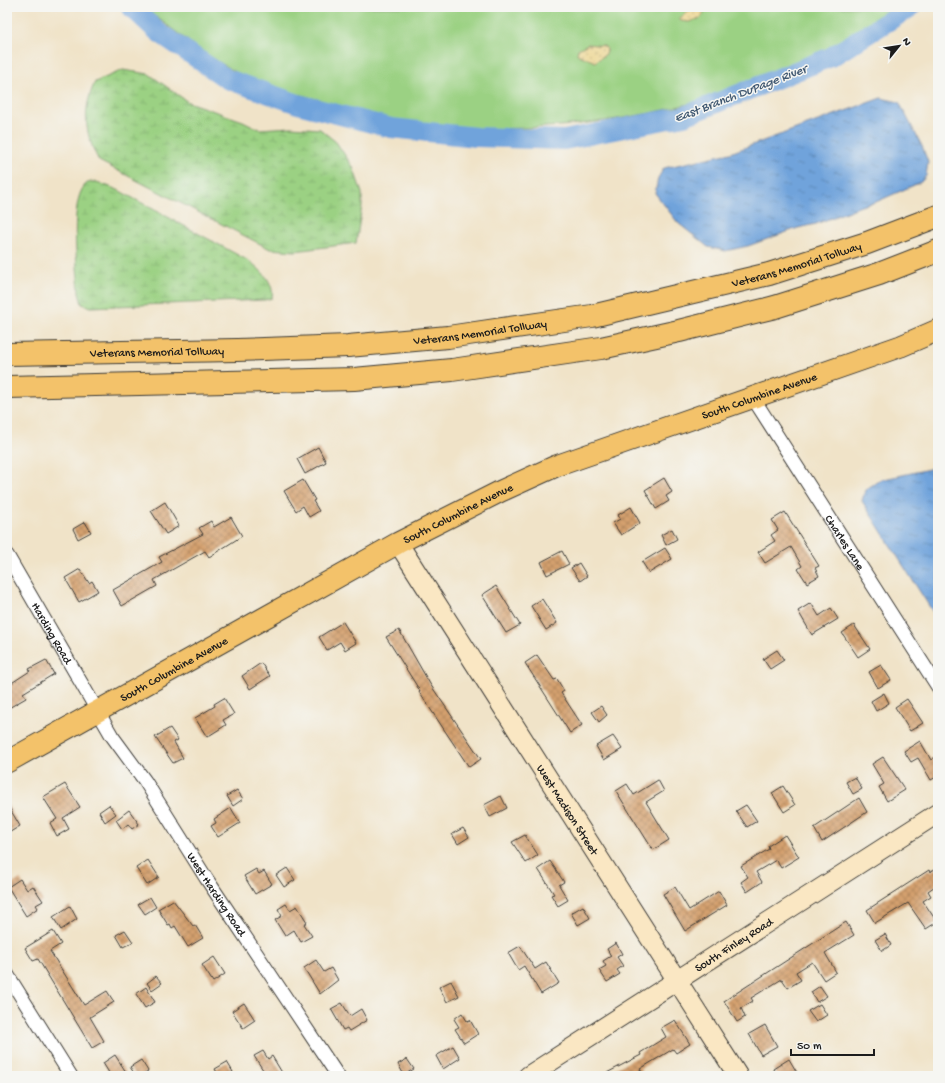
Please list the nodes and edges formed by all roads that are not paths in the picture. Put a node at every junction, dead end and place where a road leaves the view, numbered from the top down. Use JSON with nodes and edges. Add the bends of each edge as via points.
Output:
{"nodes":[{"id":1,"x":938,"y":216,"type":"edge"},
{"id":2,"x":938,"y":251,"type":"edge"},
{"id":3,"x":938,"y":330,"type":"edge"},
{"id":4,"x":7,"y":354,"type":"edge"},
{"id":5,"x":7,"y":387,"type":"edge"},
{"id":6,"x":753,"y":398,"type":"junction"},
{"id":7,"x":398,"y":543,"type":"junction"},
{"id":8,"x":7,"y":555,"type":"edge"},
{"id":9,"x":938,"y":687,"type":"edge"},
{"id":10,"x":97,"y":711,"type":"junction"},
{"id":11,"x":7,"y":762,"type":"edge"},
{"id":12,"x":938,"y":813,"type":"edge"},
{"id":13,"x":7,"y":974,"type":"edge"},
{"id":14,"x":677,"y":980,"type":"junction"},
{"id":15,"x":72,"y":1076,"type":"edge"},
{"id":16,"x":338,"y":1076,"type":"edge"},
{"id":17,"x":528,"y":1076,"type":"edge"},
{"id":18,"x":738,"y":1076,"type":"edge"}],
"edges":[{"from":1,"to":4,"type":"highway","name":"Veterans Memorial Tollway","via":[[867,243],[769,274],[673,298],[592,316],[448,338],[348,346]]},
{"from":2,"to":5,"type":"highway","via":[[879,274],[775,307],[679,331],[601,348],[452,370],[354,379]]},
{"from":3,"to":6,"type":"main road","name":"South Columbine Avenue","via":[[901,346]]},
{"from":6,"to":7,"type":"main road","name":"South Columbine Avenue","via":[[556,466],[501,490]]},
{"from":6,"to":9,"type":"street","name":"Charles Lane"},
{"from":7,"to":10,"type":"main road","name":"South Columbine Avenue"},
{"from":7,"to":14,"type":"street","name":"West Madison Street"},
{"from":8,"to":10,"type":"street","name":"Harding Road"},
{"from":10,"to":11,"type":"main road","name":"South Columbine Avenue"},
{"from":10,"to":16,"type":"street","name":"West Harding Road"},
{"from":12,"to":14,"type":"street","name":"South Finley Road"},
{"from":13,"to":15,"type":"street"},
{"from":14,"to":17,"type":"street","name":"South Finley Road"},
{"from":14,"to":18,"type":"street","name":"West Madison Street"}]}
